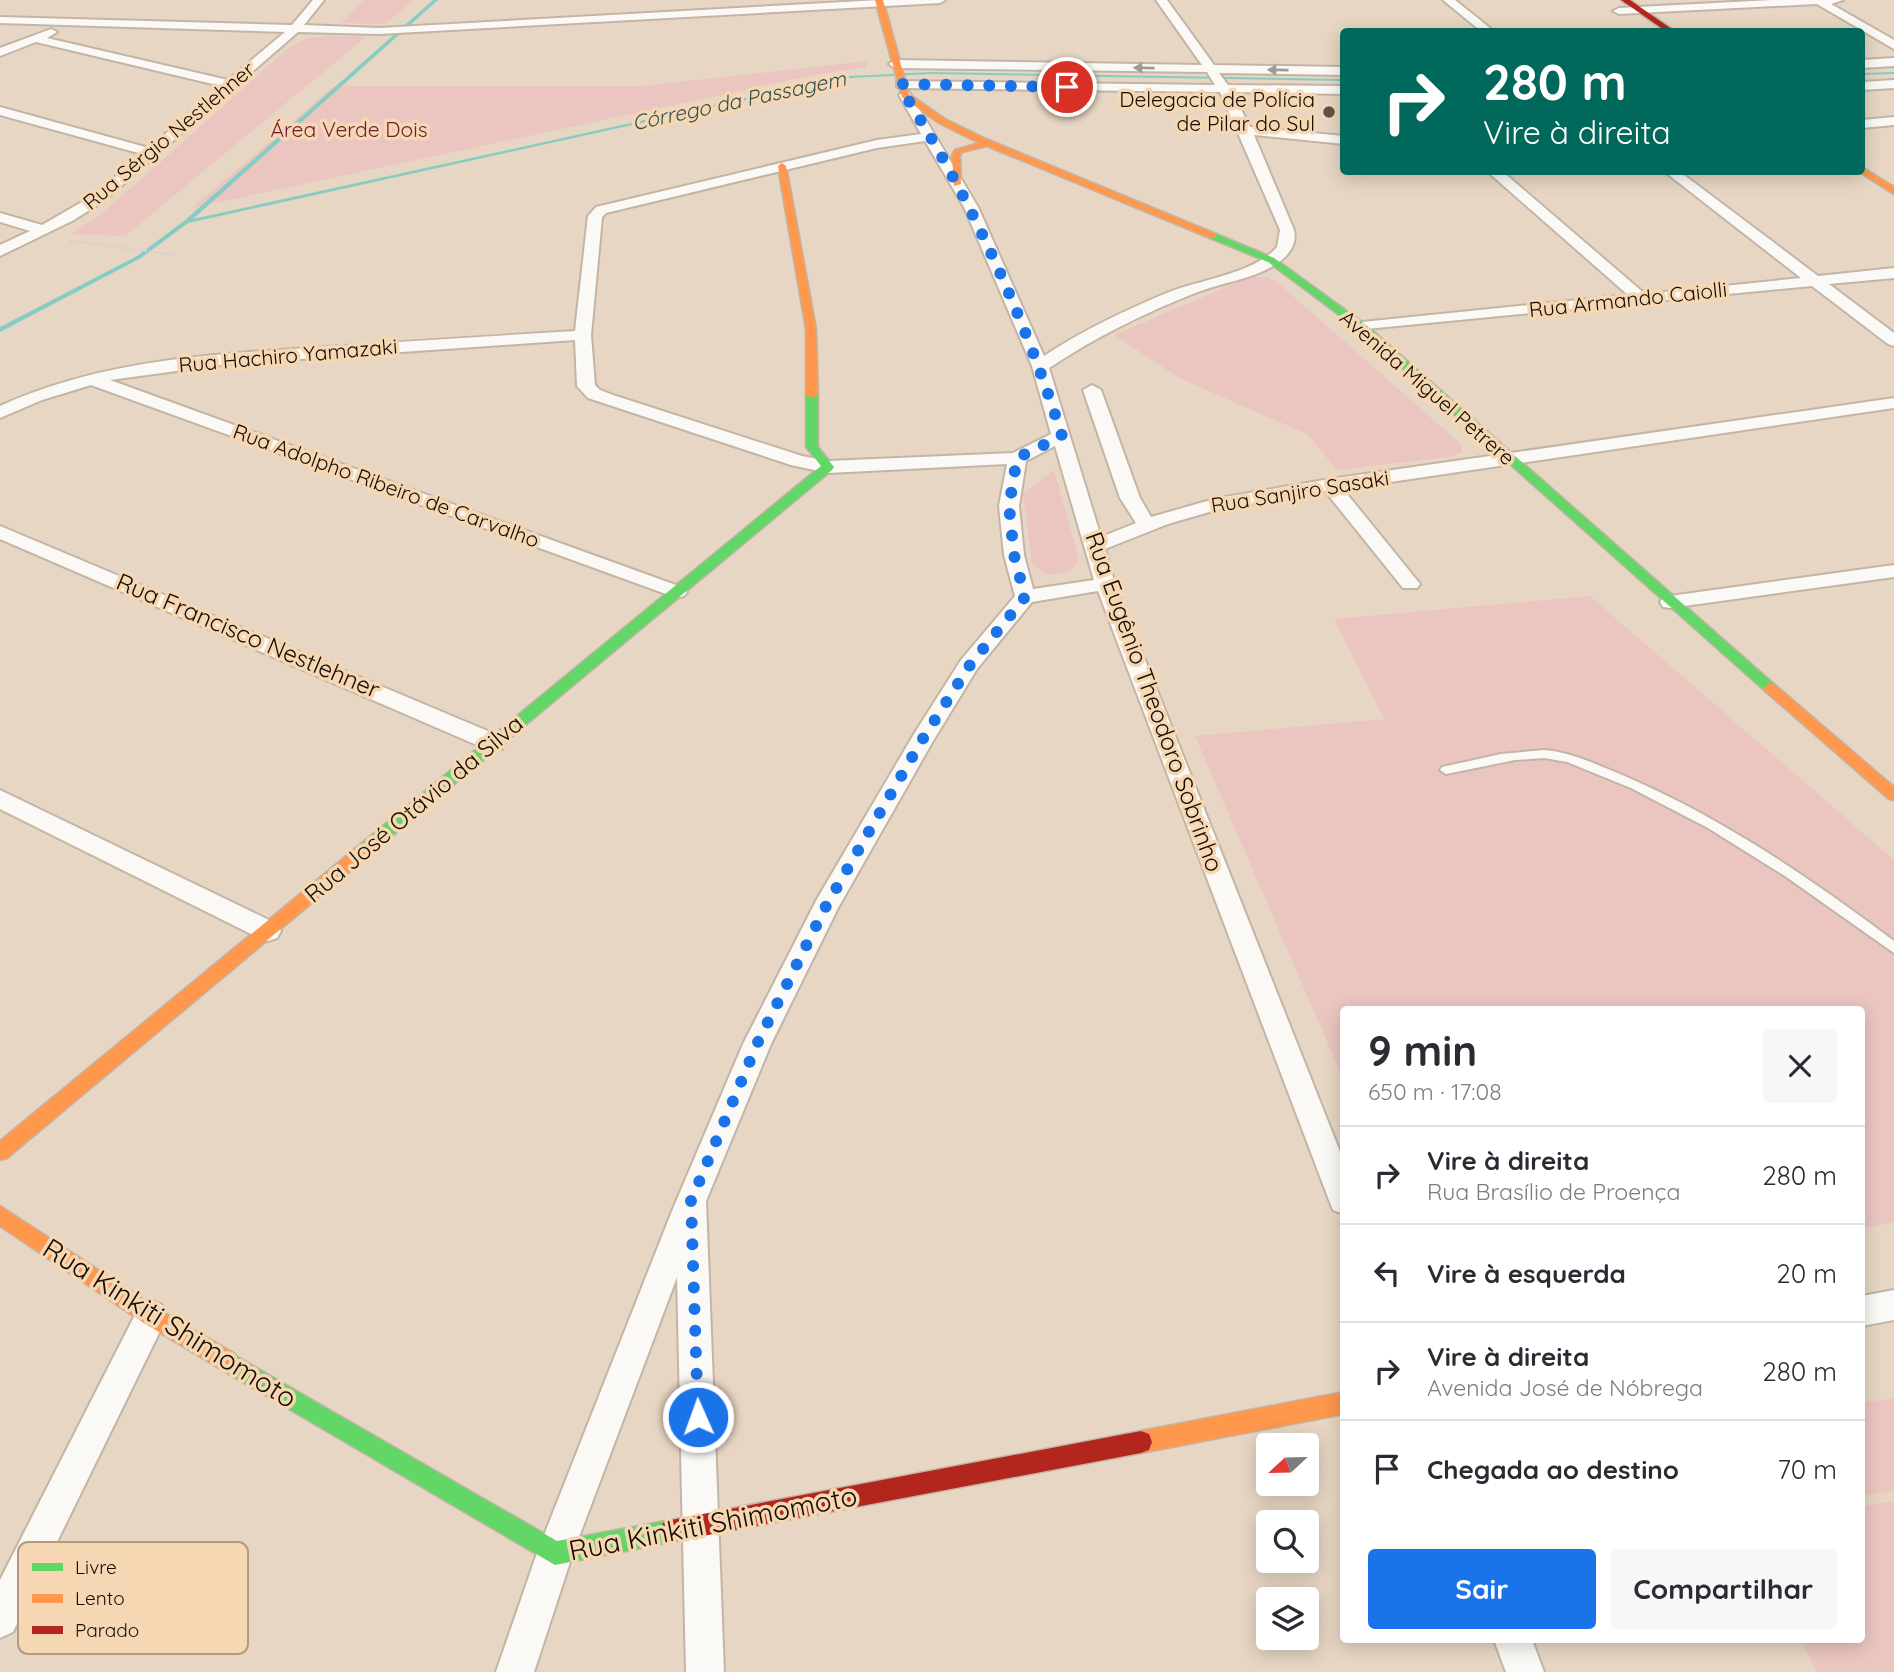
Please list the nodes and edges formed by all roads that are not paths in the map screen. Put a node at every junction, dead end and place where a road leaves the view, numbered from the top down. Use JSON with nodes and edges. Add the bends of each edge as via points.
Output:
{"nodes":[{"id":1,"x":319,"y":0,"type":"edge"},
{"id":2,"x":940,"y":0,"type":"edge"},
{"id":3,"x":1161,"y":0,"type":"edge"},
{"id":4,"x":1448,"y":0,"type":"edge"},
{"id":5,"x":1602,"y":0,"type":"edge"},
{"id":6,"x":1838,"y":0,"type":"edge"},
{"id":7,"x":880,"y":1,"type":"edge"},
{"id":8,"x":1818,"y":1,"type":"edge"},
{"id":9,"x":1622,"y":6,"type":"edge"},
{"id":10,"x":1640,"y":10,"type":"junction"},
{"id":11,"x":0,"y":20,"type":"edge"},
{"id":12,"x":69,"y":22,"type":"junction"},
{"id":13,"x":1485,"y":28,"type":"edge"},
{"id":14,"x":1646,"y":28,"type":"edge"},
{"id":15,"x":1667,"y":28,"type":"edge"},
{"id":16,"x":294,"y":30,"type":"junction"},
{"id":17,"x":38,"y":39,"type":"junction"},
{"id":18,"x":1894,"y":44,"type":"edge"},
{"id":19,"x":0,"y":52,"type":"edge"},
{"id":20,"x":1894,"y":62,"type":"edge"},
{"id":21,"x":1865,"y":64,"type":"edge"},
{"id":22,"x":1340,"y":71,"type":"edge"},
{"id":23,"x":1218,"y":79,"type":"junction"},
{"id":24,"x":1894,"y":84,"type":"edge"},
{"id":25,"x":232,"y":85,"type":"junction"},
{"id":26,"x":1865,"y":86,"type":"edge"},
{"id":27,"x":899,"y":90,"type":"junction"},
{"id":28,"x":1340,"y":90,"type":"edge"},
{"id":29,"x":0,"y":111,"type":"edge"},
{"id":30,"x":1894,"y":121,"type":"edge"},
{"id":31,"x":1865,"y":124,"type":"edge"},
{"id":32,"x":1245,"y":130,"type":"junction"},
{"id":33,"x":931,"y":136,"type":"junction"},
{"id":34,"x":1340,"y":140,"type":"edge"},
{"id":35,"x":988,"y":143,"type":"junction"},
{"id":36,"x":877,"y":145,"type":"junction"},
{"id":37,"x":153,"y":153,"type":"junction"},
{"id":38,"x":1865,"y":154,"type":"edge"},
{"id":39,"x":782,"y":166,"type":"junction"},
{"id":40,"x":1865,"y":172,"type":"edge"},
{"id":41,"x":1894,"y":172,"type":"edge"},
{"id":42,"x":1498,"y":175,"type":"edge"},
{"id":43,"x":1676,"y":175,"type":"edge"},
{"id":44,"x":957,"y":184,"type":"junction"},
{"id":45,"x":1894,"y":191,"type":"edge"},
{"id":46,"x":0,"y":217,"type":"edge"},
{"id":47,"x":43,"y":230,"type":"junction"},
{"id":48,"x":0,"y":251,"type":"edge"},
{"id":49,"x":1271,"y":260,"type":"junction"},
{"id":50,"x":1894,"y":273,"type":"edge"},
{"id":51,"x":1815,"y":280,"type":"junction"},
{"id":52,"x":1642,"y":298,"type":"junction"},
{"id":53,"x":1362,"y":327,"type":"junction"},
{"id":54,"x":583,"y":335,"type":"junction"},
{"id":55,"x":1894,"y":341,"type":"edge"},
{"id":56,"x":1040,"y":366,"type":"junction"},
{"id":57,"x":94,"y":380,"type":"junction"},
{"id":58,"x":1092,"y":390,"type":"dead end"},
{"id":59,"x":1894,"y":403,"type":"edge"},
{"id":60,"x":0,"y":413,"type":"edge"},
{"id":61,"x":1062,"y":436,"type":"junction"},
{"id":62,"x":1017,"y":458,"type":"junction"},
{"id":63,"x":1510,"y":461,"type":"junction"},
{"id":64,"x":828,"y":467,"type":"junction"},
{"id":65,"x":1330,"y":485,"type":"junction"},
{"id":66,"x":1147,"y":526,"type":"junction"},
{"id":67,"x":0,"y":532,"type":"edge"},
{"id":68,"x":1095,"y":546,"type":"junction"},
{"id":69,"x":1894,"y":571,"type":"edge"},
{"id":70,"x":1410,"y":583,"type":"dead end"},
{"id":71,"x":1105,"y":584,"type":"junction"},
{"id":72,"x":677,"y":592,"type":"junction"},
{"id":73,"x":1025,"y":597,"type":"junction"},
{"id":74,"x":1670,"y":602,"type":"junction"},
{"id":75,"x":494,"y":743,"type":"junction"},
{"id":76,"x":1446,"y":770,"type":"dead end"},
{"id":77,"x":1888,"y":784,"type":"edge"},
{"id":78,"x":0,"y":799,"type":"edge"},
{"id":79,"x":268,"y":931,"type":"junction"},
{"id":80,"x":1894,"y":948,"type":"edge"},
{"id":81,"x":0,"y":1152,"type":"edge"},
{"id":82,"x":1340,"y":1190,"type":"edge"},
{"id":83,"x":691,"y":1201,"type":"junction"},
{"id":84,"x":0,"y":1215,"type":"edge"},
{"id":85,"x":1894,"y":1305,"type":"edge"},
{"id":86,"x":1865,"y":1310,"type":"edge"},
{"id":87,"x":151,"y":1316,"type":"junction"},
{"id":88,"x":1340,"y":1404,"type":"edge"},
{"id":89,"x":701,"y":1525,"type":"junction"},
{"id":90,"x":38,"y":1542,"type":"edge"},
{"id":91,"x":555,"y":1553,"type":"junction"},
{"id":92,"x":18,"y":1583,"type":"edge"},
{"id":93,"x":0,"y":1619,"type":"edge"},
{"id":94,"x":1514,"y":1643,"type":"edge"},
{"id":95,"x":515,"y":1672,"type":"edge"},
{"id":96,"x":705,"y":1672,"type":"edge"},
{"id":97,"x":1525,"y":1672,"type":"edge"}],
"edges":[{"from":1,"to":16,"type":"street","name":"Rua Sérgio Nestlehner"},
{"from":2,"to":7,"type":"street"},
{"from":3,"to":23,"type":"street"},
{"from":4,"to":13,"type":"street"},
{"from":5,"to":9,"type":"main road"},
{"from":6,"to":8,"type":"street"},
{"from":7,"to":16,"type":"street","via":[[613,13],[417,30]]},
{"from":7,"to":27,"type":"main road"},
{"from":8,"to":10,"type":"street"},
{"from":8,"to":18,"type":"street"},
{"from":9,"to":10,"type":"main road"},
{"from":9,"to":14,"type":"main road"},
{"from":10,"to":15,"type":"main road"},
{"from":11,"to":12,"type":"street"},
{"from":12,"to":16,"type":"street"},
{"from":12,"to":17,"type":"street"},
{"from":16,"to":25,"type":"street","name":"Rua Sérgio Nestlehner"},
{"from":17,"to":19,"type":"street"},
{"from":17,"to":25,"type":"street"},
{"from":20,"to":21,"type":"street"},
{"from":22,"to":23,"type":"street","one_way":true},
{"from":23,"to":27,"type":"street"},
{"from":23,"to":27,"type":"street","one_way":true},
{"from":23,"to":28,"type":"street"},
{"from":23,"to":32,"type":"street"},
{"from":24,"to":26,"type":"street"},
{"from":25,"to":37,"type":"street","name":"Rua Sérgio Nestlehner"},
{"from":27,"to":33,"type":"street","name":"Rua Eugênio Theodoro Sobrinho"},
{"from":27,"to":35,"type":"main road","name":"Avenida Miguel Petrere","via":[[942,121]]},
{"from":27,"to":36,"type":"street","via":[[894,133]]},
{"from":29,"to":37,"type":"street"},
{"from":30,"to":31,"type":"street"},
{"from":32,"to":34,"type":"street"},
{"from":32,"to":49,"type":"street","via":[[1289,237],[1287,246]]},
{"from":33,"to":36,"type":"street"},
{"from":33,"to":44,"type":"street","name":"Rua Eugênio Theodoro Sobrinho"},
{"from":35,"to":44,"type":"main road","via":[[960,150]]},
{"from":35,"to":49,"type":"main road","name":"Avenida Miguel Petrere"},
{"from":36,"to":39,"type":"street"},
{"from":37,"to":47,"type":"street","name":"Rua Sérgio Nestlehner","via":[[99,198]]},
{"from":38,"to":41,"type":"main road"},
{"from":39,"to":54,"type":"street","via":[[612,205],[595,216]]},
{"from":39,"to":64,"type":"main road","via":[[811,330],[812,447]]},
{"from":40,"to":45,"type":"main road"},
{"from":42,"to":52,"type":"street"},
{"from":43,"to":51,"type":"street"},
{"from":44,"to":56,"type":"street","name":"Rua Eugênio Theodoro Sobrinho"},
{"from":46,"to":47,"type":"street"},
{"from":47,"to":48,"type":"street","name":"Rua Sérgio Nestlehner"},
{"from":49,"to":53,"type":"main road","name":"Avenida Miguel Petrere"},
{"from":49,"to":56,"type":"street","via":[[1104,326]]},
{"from":50,"to":51,"type":"street","name":"Rua Armando Caiolli"},
{"from":51,"to":52,"type":"street","name":"Rua Armando Caiolli"},
{"from":51,"to":55,"type":"street"},
{"from":52,"to":53,"type":"street","name":"Rua Armando Caiolli"},
{"from":53,"to":63,"type":"main road","name":"Avenida Miguel Petrere"},
{"from":54,"to":57,"type":"street","name":"Rua Hachiro Yamazaki","via":[[186,362]]},
{"from":54,"to":64,"type":"street","via":[[586,386],[594,394]]},
{"from":56,"to":61,"type":"street","name":"Rua Eugênio Theodoro Sobrinho"},
{"from":57,"to":60,"type":"street","name":"Rua Hachiro Yamazaki","via":[[38,395]]},
{"from":57,"to":72,"type":"street","name":"Rua Adolpho Ribeiro de Carvalho"},
{"from":58,"to":66,"type":"street","via":[[1130,498]]},
{"from":59,"to":63,"type":"street","name":"Rua Sanjiro Sasaki"},
{"from":61,"to":62,"type":"street"},
{"from":61,"to":68,"type":"street","name":"Rua Eugênio Theodoro Sobrinho"},
{"from":62,"to":64,"type":"street"},
{"from":62,"to":73,"type":"street","via":[[1009,506],[1014,555]]},
{"from":63,"to":65,"type":"street","name":"Rua Sanjiro Sasaki"},
{"from":63,"to":74,"type":"main road","name":"Avenida Miguel Petrere"},
{"from":64,"to":72,"type":"main road","name":"Rua José Otávio da Silva"},
{"from":65,"to":66,"type":"street","name":"Rua Sanjiro Sasaki","via":[[1214,505]]},
{"from":65,"to":70,"type":"street"},
{"from":66,"to":68,"type":"street","name":"Rua Sanjiro Sasaki"},
{"from":67,"to":75,"type":"street","name":"Rua Francisco Nestlehner"},
{"from":68,"to":71,"type":"street","name":"Rua Eugênio Theodoro Sobrinho"},
{"from":69,"to":74,"type":"street"},
{"from":71,"to":73,"type":"street"},
{"from":71,"to":82,"type":"street","name":"Rua Eugênio Theodoro Sobrinho"},
{"from":72,"to":75,"type":"main road","name":"Rua José Otávio da Silva"},
{"from":73,"to":83,"type":"street","via":[[970,665],[826,906],[757,1044]]},
{"from":74,"to":77,"type":"main road","name":"Avenida Miguel Petrere"},
{"from":75,"to":79,"type":"main road","name":"Rua José Otávio da Silva"},
{"from":76,"to":80,"type":"lane","via":[[1483,760],[1558,755],[1626,780],[1704,821]]},
{"from":78,"to":79,"type":"street"},
{"from":79,"to":81,"type":"main road","name":"Rua José Otávio da Silva"},
{"from":83,"to":89,"type":"street"},
{"from":83,"to":91,"type":"street"},
{"from":84,"to":87,"type":"main road","name":"Rua Kinkiti Shimomoto"},
{"from":85,"to":86,"type":"street"},
{"from":87,"to":90,"type":"street"},
{"from":87,"to":91,"type":"main road","name":"Rua Kinkiti Shimomoto"},
{"from":88,"to":89,"type":"main road","name":"Rua Kinkiti Shimomoto"},
{"from":89,"to":91,"type":"main road","name":"Rua Kinkiti Shimomoto"},
{"from":89,"to":96,"type":"street"},
{"from":91,"to":95,"type":"street"},
{"from":92,"to":93,"type":"street"},
{"from":94,"to":97,"type":"street"}]}
